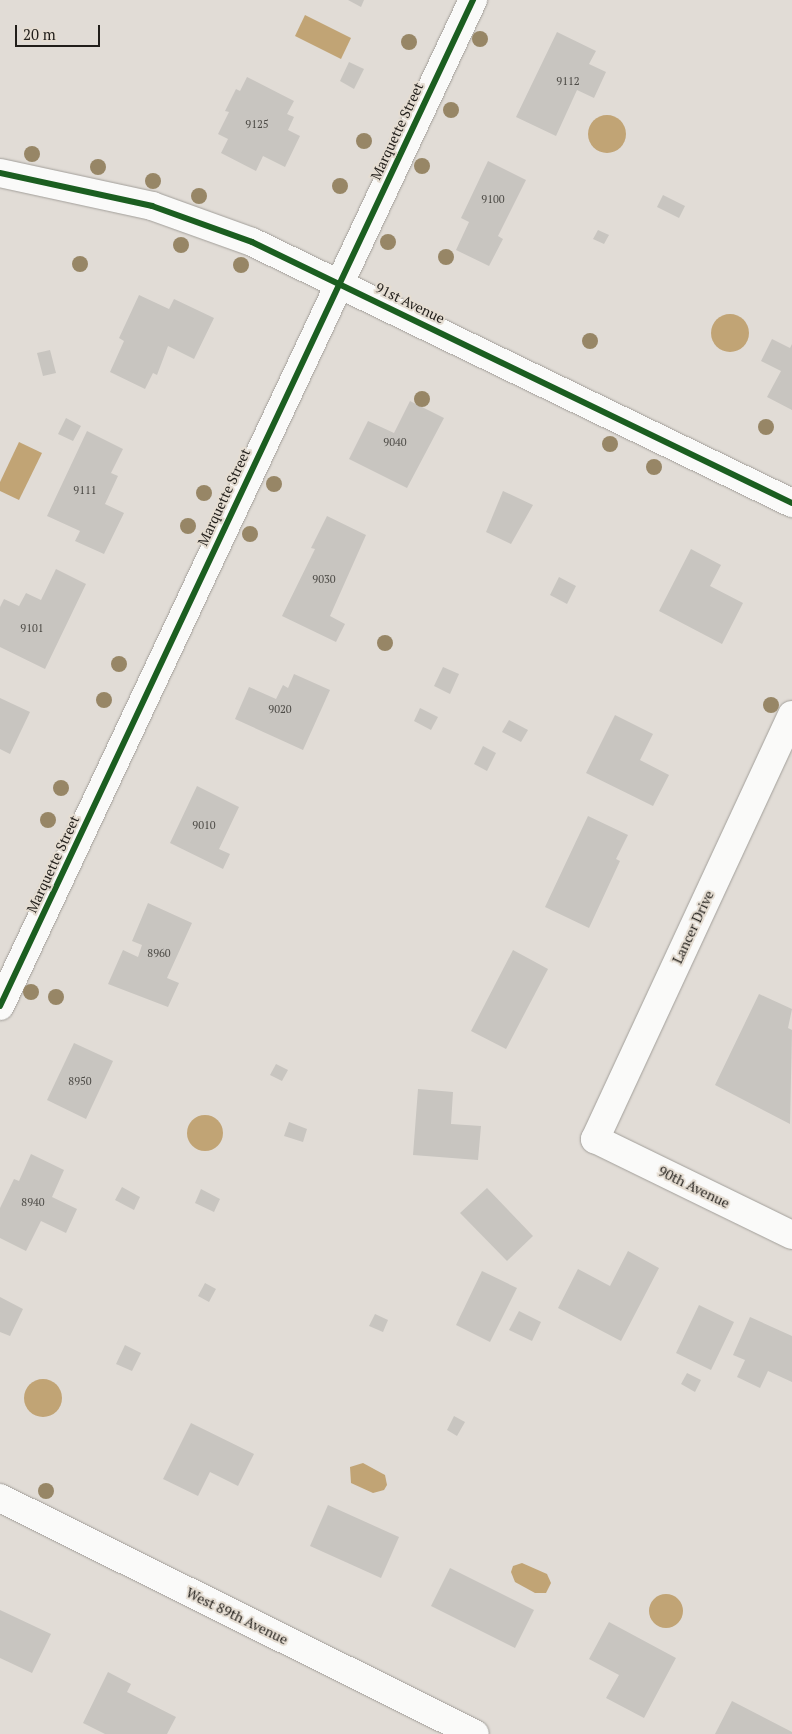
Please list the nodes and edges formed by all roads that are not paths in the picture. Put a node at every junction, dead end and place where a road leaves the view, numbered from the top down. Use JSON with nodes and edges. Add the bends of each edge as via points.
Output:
{"nodes":[{"id":1,"x":473,"y":0,"type":"edge"},
{"id":2,"x":0,"y":173,"type":"edge"},
{"id":3,"x":338,"y":281,"type":"junction"},
{"id":4,"x":792,"y":503,"type":"edge"},
{"id":5,"x":792,"y":715,"type":"edge"},
{"id":6,"x":0,"y":1006,"type":"edge"},
{"id":7,"x":595,"y":1139,"type":"joint"},
{"id":8,"x":792,"y":1235,"type":"edge"},
{"id":9,"x":0,"y":1498,"type":"edge"},
{"id":10,"x":475,"y":1734,"type":"edge"}],
"edges":[{"from":1,"to":3,"type":"street","name":"Marquette Street"},
{"from":2,"to":3,"type":"street","name":"91st Avenue","via":[[152,206],[252,242]]},
{"from":3,"to":4,"type":"street","name":"91st Avenue"},
{"from":3,"to":6,"type":"street","name":"Marquette Street"},
{"from":5,"to":7,"type":"street","name":"Lancer Drive"},
{"from":7,"to":8,"type":"street","name":"90th Avenue"},
{"from":9,"to":10,"type":"street","name":"West 89th Avenue"}]}
